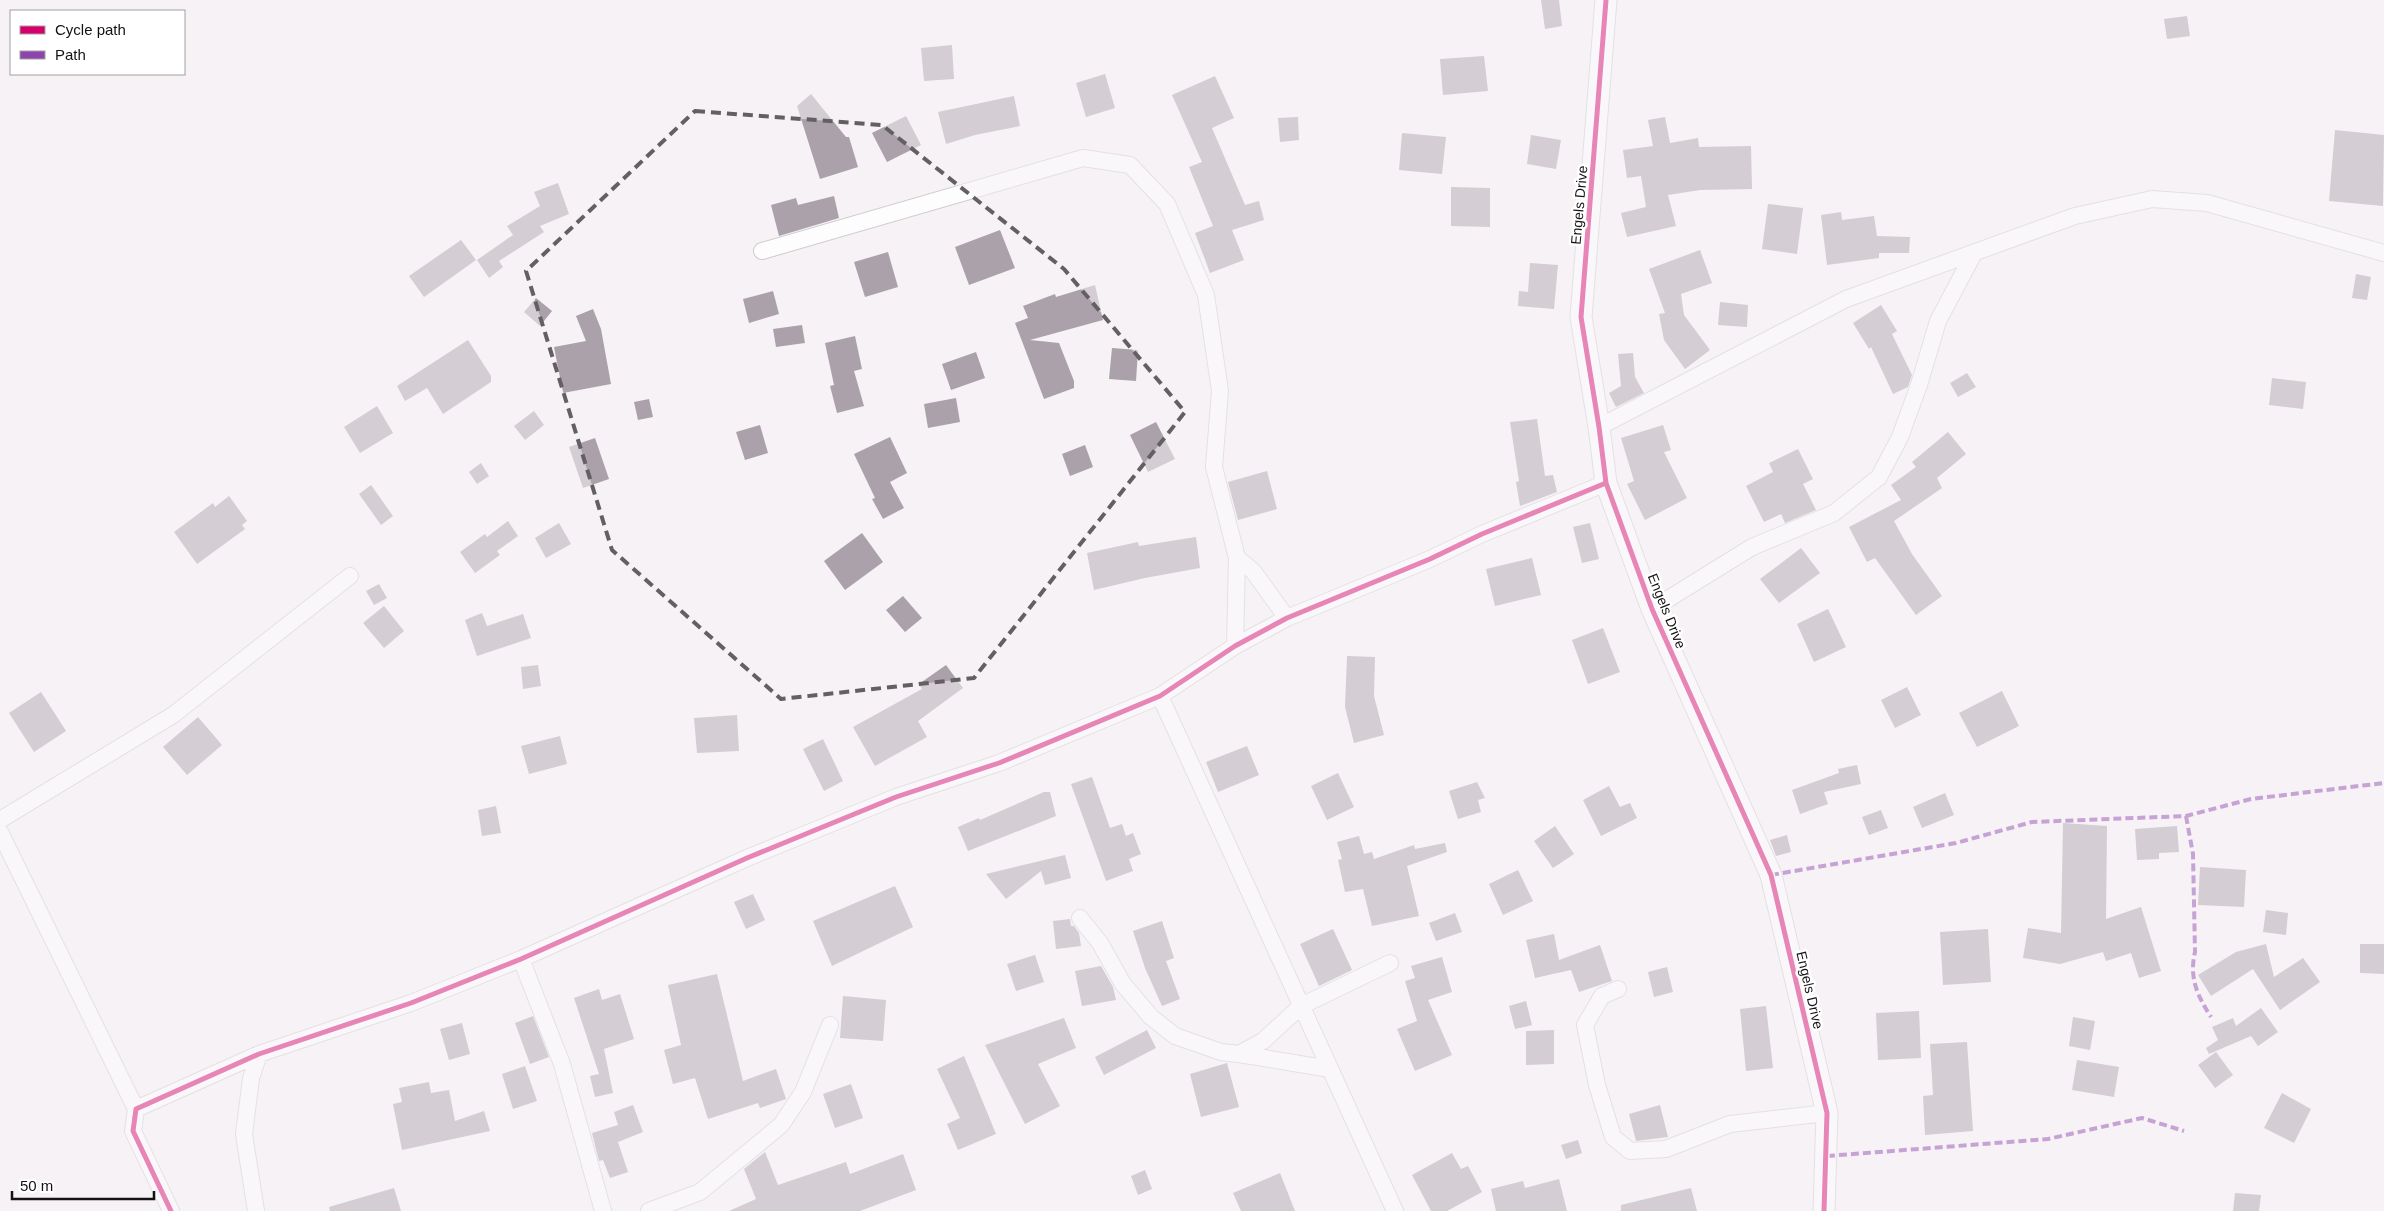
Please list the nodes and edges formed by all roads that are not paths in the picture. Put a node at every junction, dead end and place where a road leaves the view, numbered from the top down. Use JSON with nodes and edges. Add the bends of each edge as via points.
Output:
{"nodes":[{"id":1,"x":1606,"y":0,"type":"edge"},
{"id":2,"x":762,"y":252,"type":"dead end"},
{"id":3,"x":1974,"y":253,"type":"junction"},
{"id":4,"x":2384,"y":253,"type":"edge"},
{"id":5,"x":1600,"y":426,"type":"junction"},
{"id":6,"x":1606,"y":483,"type":"junction"},
{"id":7,"x":1237,"y":558,"type":"junction"},
{"id":8,"x":350,"y":576,"type":"dead end"},
{"id":9,"x":1652,"y":609,"type":"junction"},
{"id":10,"x":1287,"y":618,"type":"junction"},
{"id":11,"x":1235,"y":646,"type":"junction"},
{"id":12,"x":1160,"y":696,"type":"junction"},
{"id":13,"x":0,"y":820,"type":"edge"},
{"id":14,"x":0,"y":832,"type":"edge"},
{"id":15,"x":1080,"y":918,"type":"dead end"},
{"id":16,"x":521,"y":959,"type":"junction"},
{"id":17,"x":1390,"y":963,"type":"dead end"},
{"id":18,"x":1618,"y":989,"type":"dead end"},
{"id":19,"x":1301,"y":1006,"type":"junction"},
{"id":20,"x":830,"y":1026,"type":"dead end"},
{"id":21,"x":259,"y":1054,"type":"junction"},
{"id":22,"x":1238,"y":1054,"type":"junction"},
{"id":23,"x":1330,"y":1069,"type":"junction"},
{"id":24,"x":136,"y":1109,"type":"junction"},
{"id":25,"x":1827,"y":1113,"type":"junction"},
{"id":26,"x":171,"y":1211,"type":"edge"},
{"id":27,"x":256,"y":1211,"type":"edge"},
{"id":28,"x":603,"y":1211,"type":"edge"},
{"id":29,"x":649,"y":1211,"type":"edge"},
{"id":30,"x":1395,"y":1211,"type":"edge"},
{"id":31,"x":1824,"y":1211,"type":"edge"}],
"edges":[{"from":1,"to":5,"type":"street","name":"Engels Drive","via":[[1581,317]]},
{"from":2,"to":7,"type":"street","via":[[1083,158],[1130,165],[1167,204],[1206,295],[1220,391],[1214,467]]},
{"from":3,"to":4,"type":"street","via":[[2075,216],[2152,200],[2208,203]]},
{"from":3,"to":5,"type":"street","via":[[1846,299]]},
{"from":3,"to":9,"type":"street","via":[[1938,322],[1900,437],[1880,476],[1834,513],[1752,547]]},
{"from":5,"to":6,"type":"street","name":"Engels Drive"},
{"from":6,"to":9,"type":"street","name":"Engels Drive"},
{"from":6,"to":10,"type":"street"},
{"from":7,"to":10,"type":"street","via":[[1253,571]]},
{"from":7,"to":11,"type":"street"},
{"from":8,"to":13,"type":"street","via":[[173,714]]},
{"from":9,"to":25,"type":"street","name":"Engels Drive","via":[[1771,875]]},
{"from":10,"to":11,"type":"street"},
{"from":11,"to":12,"type":"street"},
{"from":12,"to":16,"type":"street","via":[[999,763],[896,797],[756,854]]},
{"from":12,"to":19,"type":"street"},
{"from":14,"to":24,"type":"street"},
{"from":15,"to":22,"type":"street","via":[[1100,942],[1123,984],[1151,1017],[1176,1036],[1221,1052]]},
{"from":16,"to":21,"type":"street","via":[[411,1003]]},
{"from":16,"to":28,"type":"street","via":[[562,1064]]},
{"from":17,"to":19,"type":"street"},
{"from":18,"to":25,"type":"street","via":[[1602,996],[1585,1025],[1597,1085],[1613,1137],[1630,1151],[1666,1149],[1730,1124]]},
{"from":19,"to":22,"type":"street","via":[[1263,1041]]},
{"from":19,"to":23,"type":"street"},
{"from":20,"to":29,"type":"street","via":[[803,1092],[781,1125],[700,1192]]},
{"from":21,"to":24,"type":"street"},
{"from":21,"to":27,"type":"street","via":[[244,1134]]},
{"from":22,"to":23,"type":"street"},
{"from":23,"to":30,"type":"street"},
{"from":24,"to":26,"type":"street","via":[[133,1131]]},
{"from":25,"to":31,"type":"street","name":"Engels Drive"}]}
